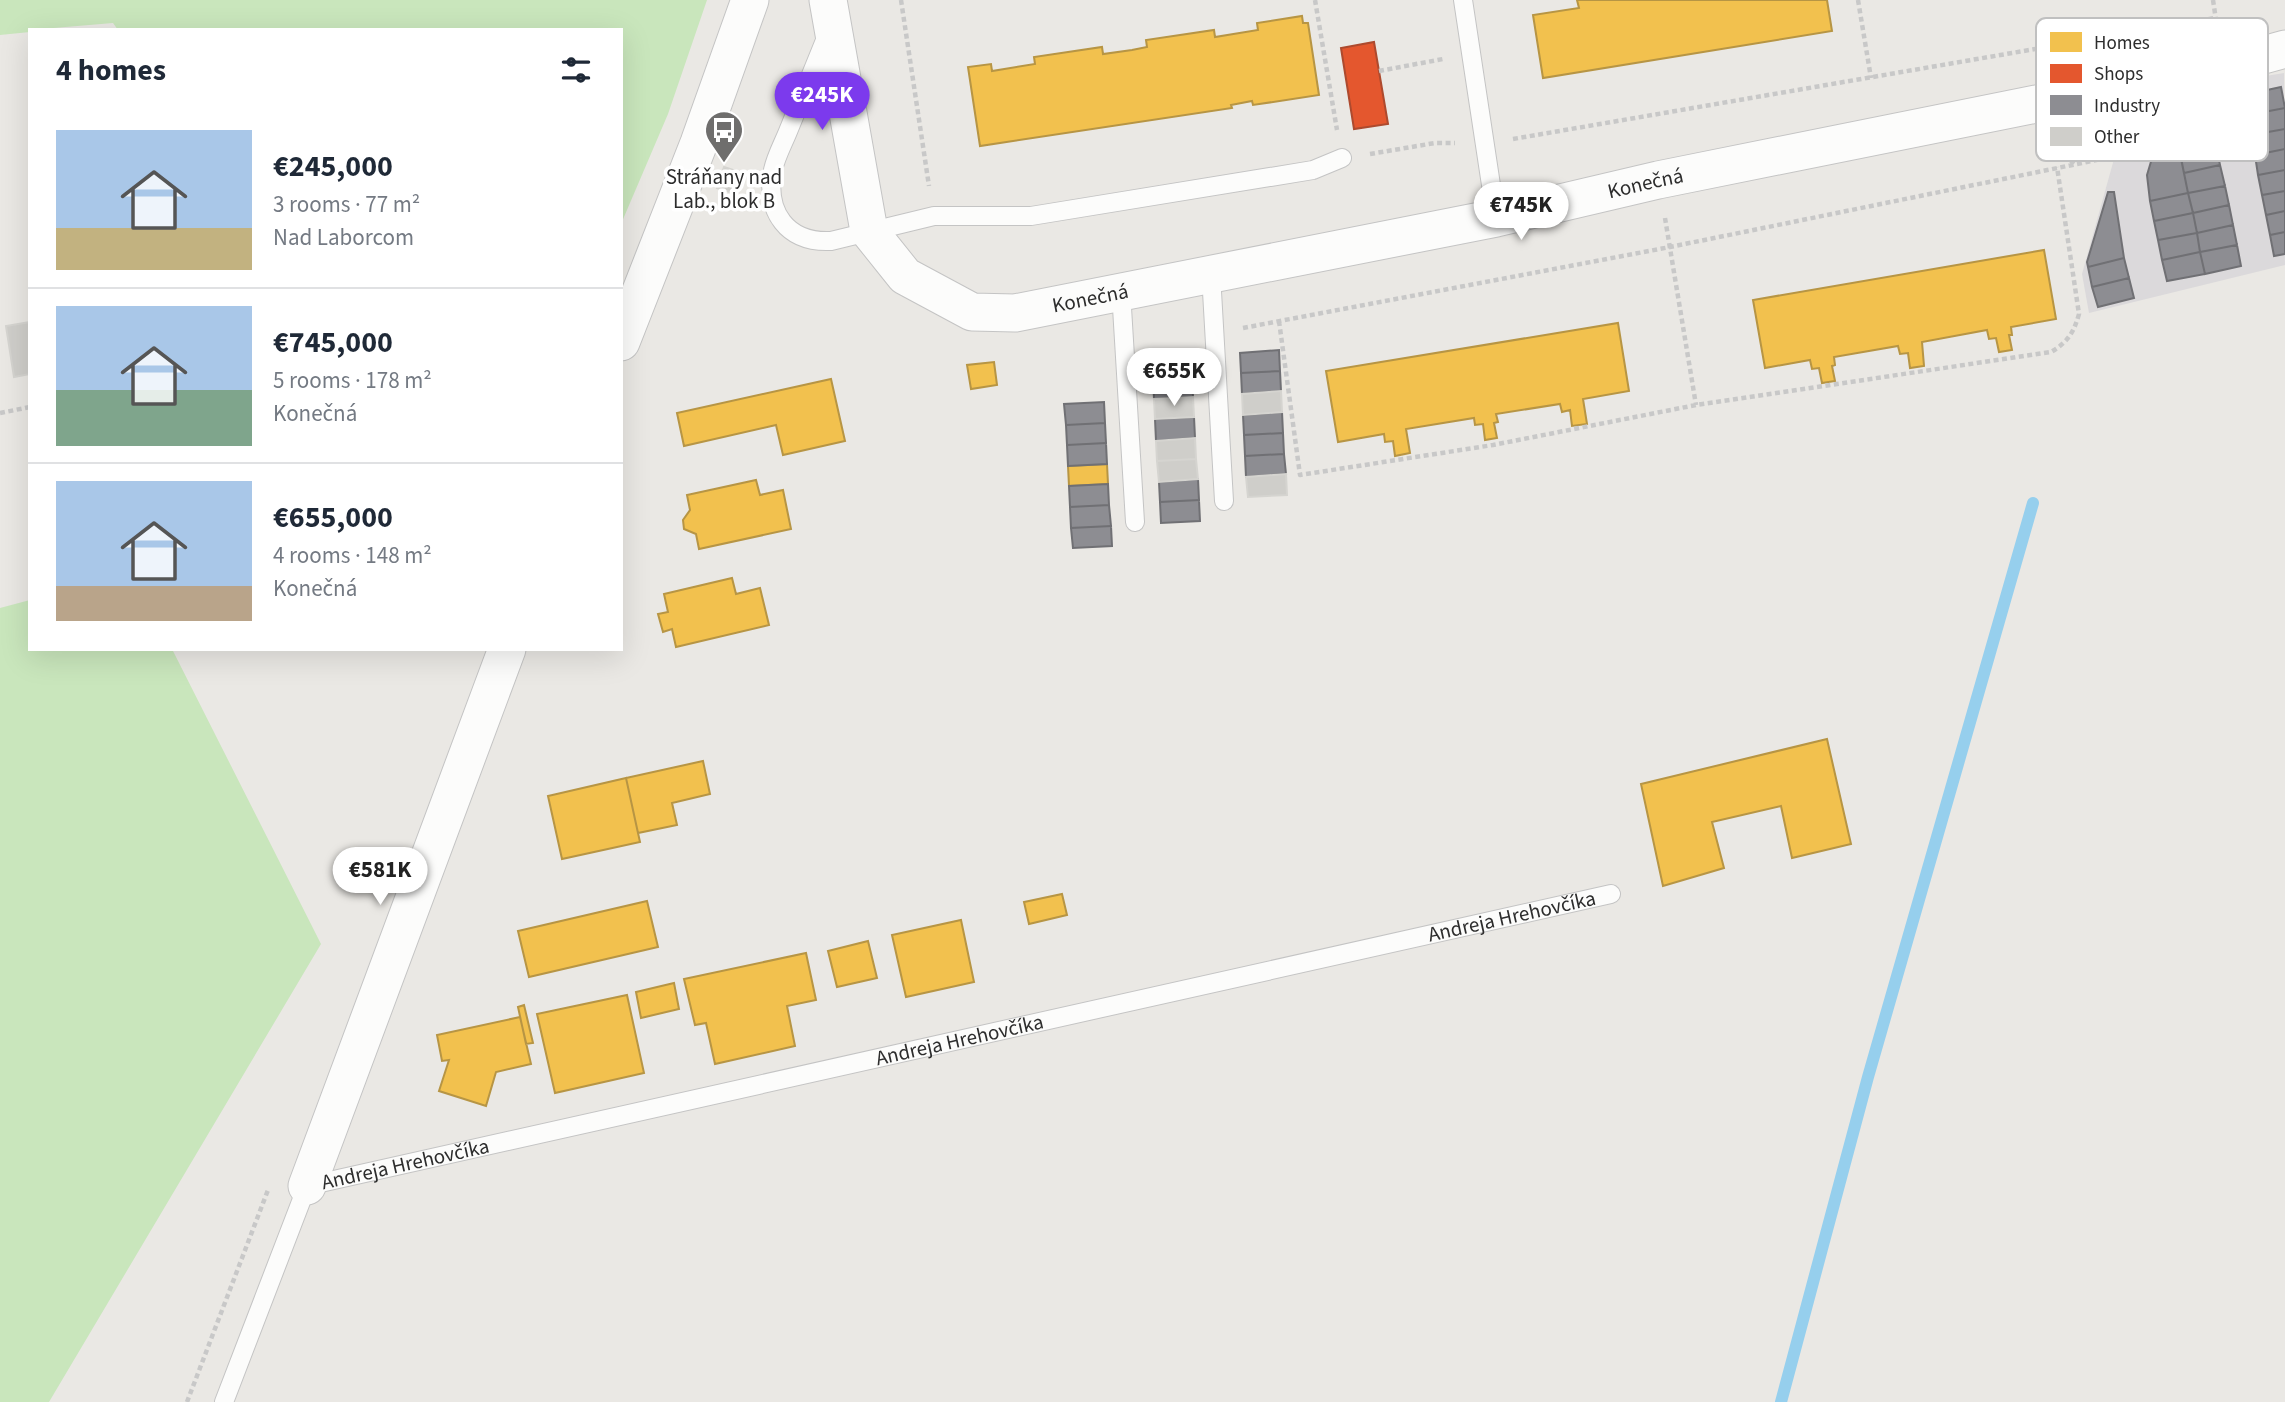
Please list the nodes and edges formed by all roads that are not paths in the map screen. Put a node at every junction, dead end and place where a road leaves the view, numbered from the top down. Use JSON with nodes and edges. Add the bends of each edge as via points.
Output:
{"nodes":[{"id":1,"x":750,"y":0,"type":"edge"},
{"id":2,"x":1463,"y":0,"type":"edge"},
{"id":3,"x":830,"y":11,"type":"edge"},
{"id":4,"x":2285,"y":49,"type":"edge"},
{"id":5,"x":2268,"y":54,"type":"edge"},
{"id":6,"x":2036,"y":104,"type":"edge"},
{"id":7,"x":1342,"y":158,"type":"road end"},
{"id":8,"x":1496,"y":218,"type":"junction"},
{"id":9,"x":869,"y":231,"type":"junction"},
{"id":10,"x":1212,"y":274,"type":"junction"},
{"id":11,"x":1121,"y":291,"type":"junction"},
{"id":12,"x":623,"y":337,"type":"edge"},
{"id":13,"x":1224,"y":501,"type":"dead end"},
{"id":14,"x":1135,"y":522,"type":"dead end"},
{"id":15,"x":506,"y":651,"type":"edge"},
{"id":16,"x":1611,"y":894,"type":"dead end"},
{"id":17,"x":307,"y":1186,"type":"junction"},
{"id":18,"x":224,"y":1402,"type":"edge"}],
"edges":[{"from":1,"to":12,"type":"street"},
{"from":2,"to":8,"type":"lane"},
{"from":3,"to":9,"type":"street"},
{"from":3,"to":9,"type":"lane","via":[[773,169],[772,195],[786,227],[814,242]]},
{"from":4,"to":5,"type":"street","name":"Konečná"},
{"from":6,"to":8,"type":"street","name":"Konečná","via":[[1658,180]]},
{"from":7,"to":9,"type":"lane","via":[[1313,170],[1031,216],[934,216]]},
{"from":8,"to":10,"type":"street","name":"Konečná"},
{"from":9,"to":11,"type":"street","name":"Konečná","via":[[905,276],[972,312],[1015,313]]},
{"from":10,"to":11,"type":"street","name":"Konečná"},
{"from":10,"to":13,"type":"lane"},
{"from":11,"to":14,"type":"lane"},
{"from":15,"to":17,"type":"street","name":"Andreja Hrehovčíka"},
{"from":16,"to":17,"type":"lane","name":"Andreja Hrehovčíka"},
{"from":17,"to":18,"type":"lane","name":"Andreja Hrehovčíka"}]}
